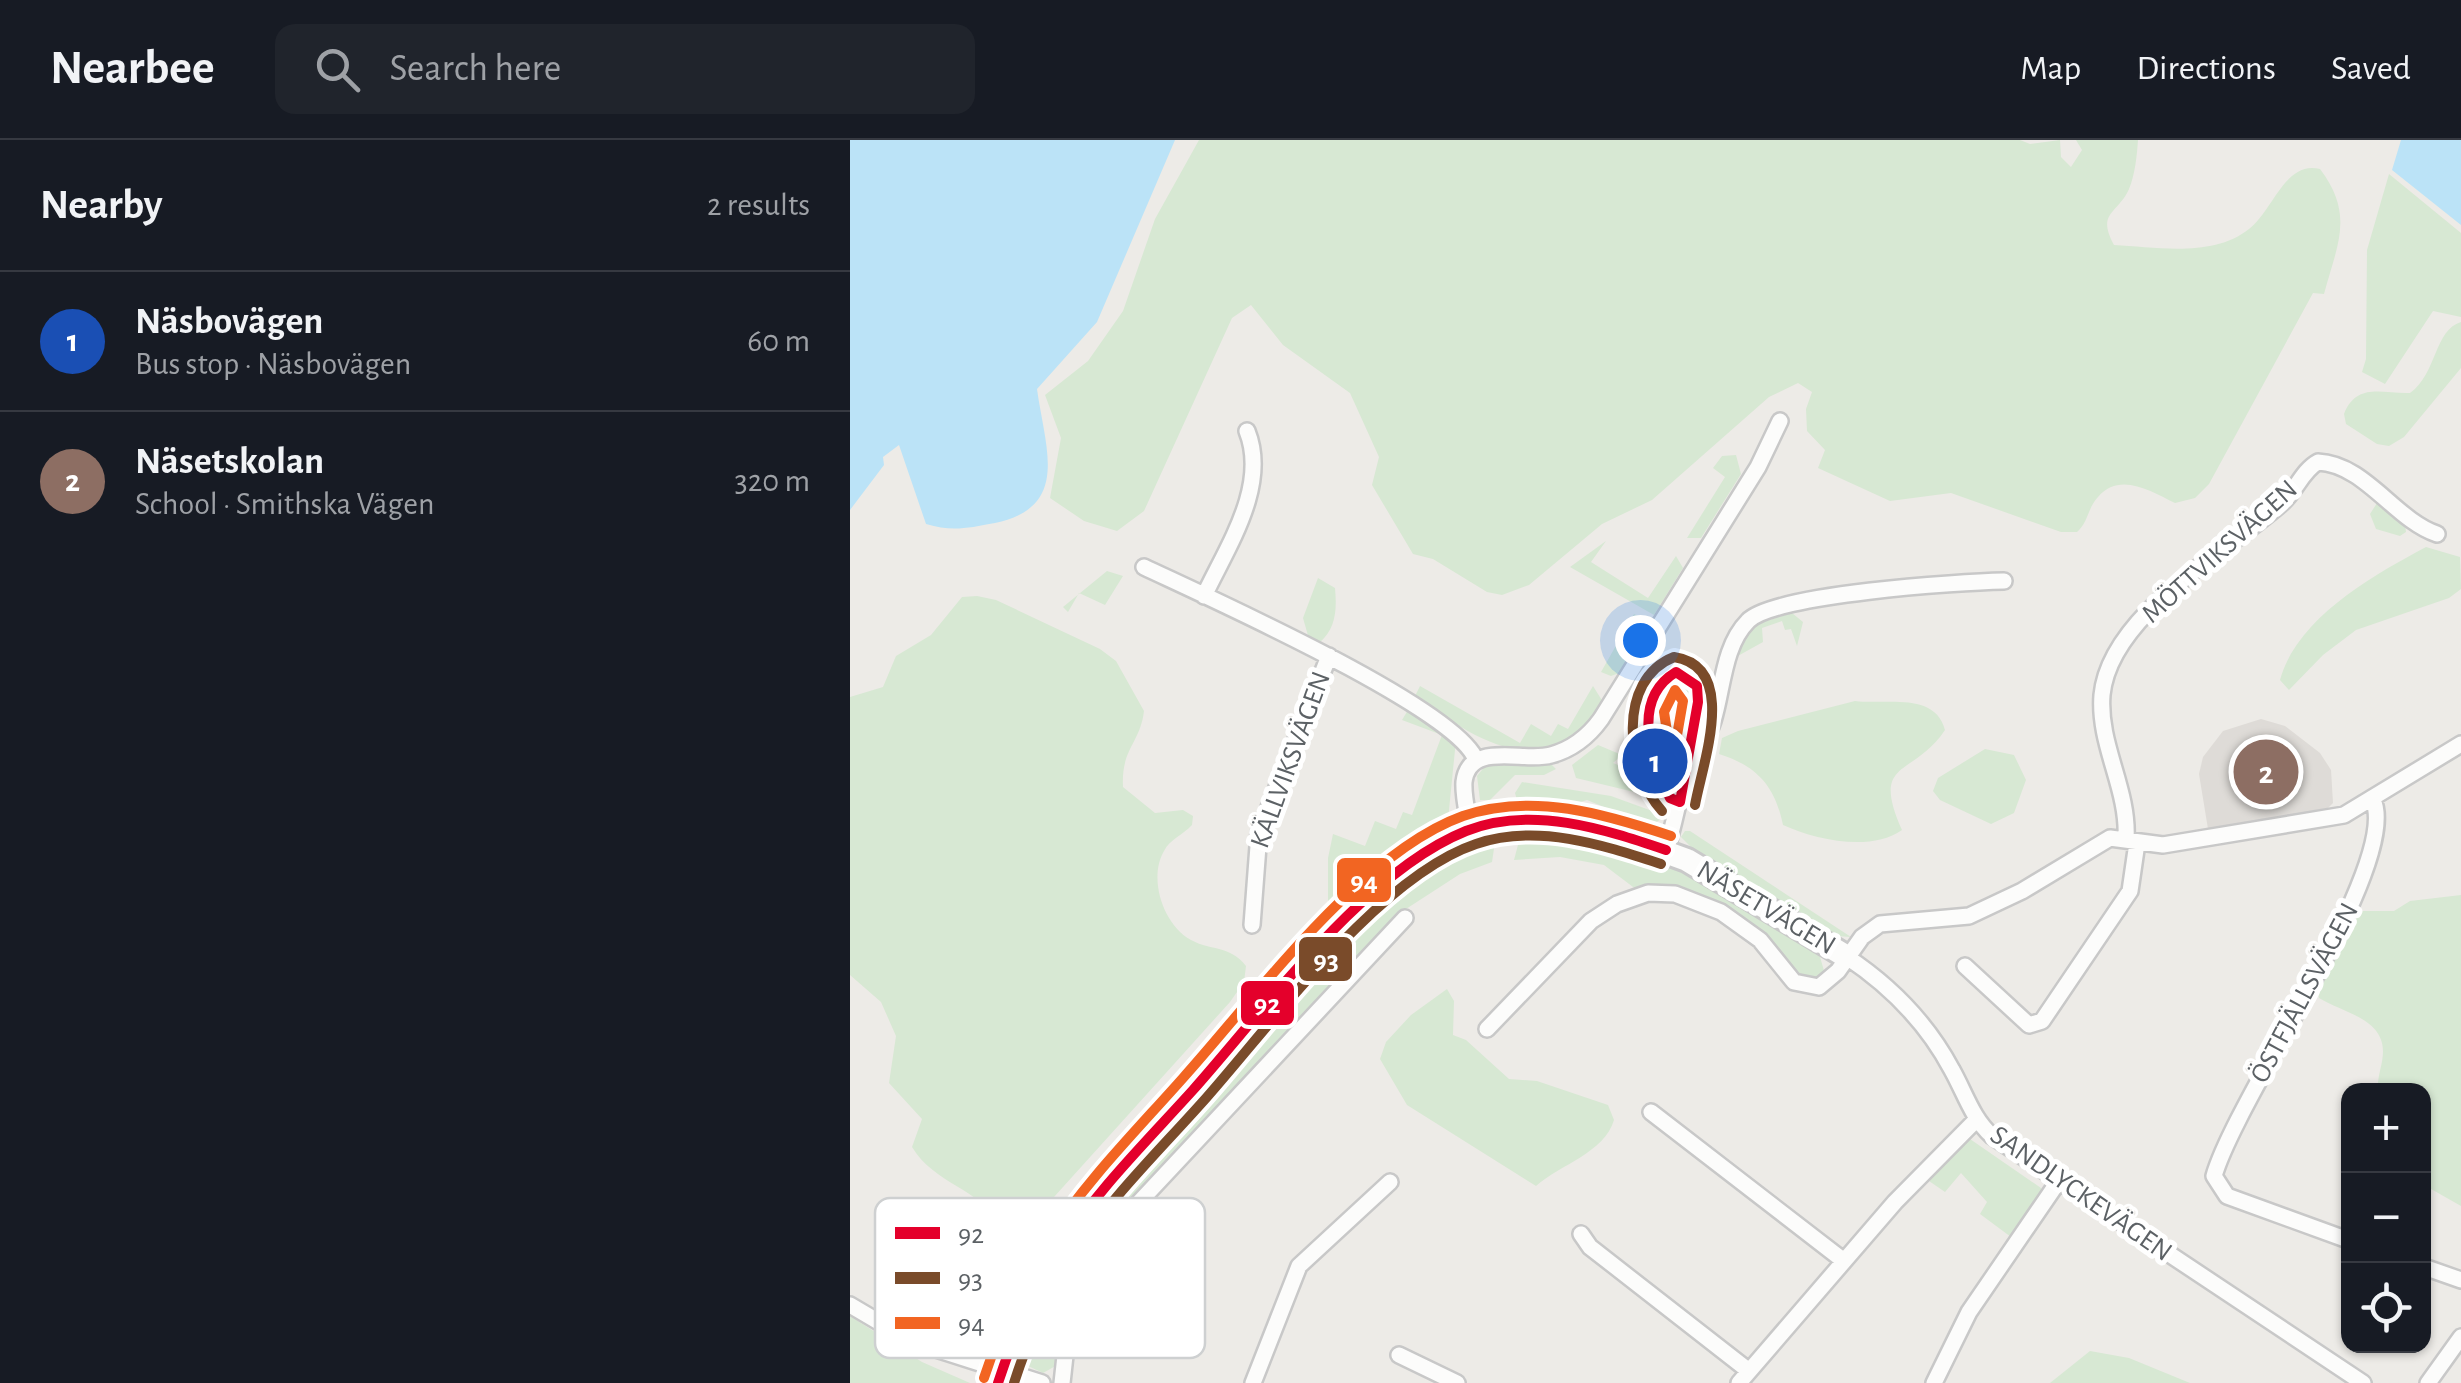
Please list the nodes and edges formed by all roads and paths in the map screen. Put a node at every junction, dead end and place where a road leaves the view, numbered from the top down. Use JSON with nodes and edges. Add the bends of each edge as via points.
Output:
{"nodes":[{"id":1,"x":1780,"y":421,"type":"dead end"},
{"id":2,"x":1247,"y":431,"type":"dead end"},
{"id":3,"x":2436,"y":534,"type":"dead end"},
{"id":4,"x":1144,"y":567,"type":"dead end"},
{"id":5,"x":2004,"y":581,"type":"dead end"},
{"id":6,"x":1204,"y":596,"type":"junction"},
{"id":7,"x":1329,"y":656,"type":"junction"},
{"id":8,"x":2461,"y":744,"type":"edge"},
{"id":9,"x":1476,"y":760,"type":"junction"},
{"id":10,"x":2373,"y":800,"type":"junction"},
{"id":11,"x":1470,"y":829,"type":"junction"},
{"id":12,"x":2131,"y":841,"type":"junction"},
{"id":13,"x":1666,"y":850,"type":"junction"},
{"id":14,"x":1405,"y":918,"type":"dead end"},
{"id":15,"x":1252,"y":924,"type":"dead end"},
{"id":16,"x":1847,"y":958,"type":"junction"},
{"id":17,"x":1965,"y":966,"type":"dead end"},
{"id":18,"x":1488,"y":1030,"type":"dead end"},
{"id":19,"x":1650,"y":1112,"type":"dead end"},
{"id":20,"x":1977,"y":1119,"type":"junction"},
{"id":21,"x":1390,"y":1182,"type":"dead end"},
{"id":22,"x":2058,"y":1182,"type":"junction"},
{"id":23,"x":1096,"y":1198,"type":"edge"},
{"id":24,"x":1143,"y":1198,"type":"edge"},
{"id":25,"x":1581,"y":1234,"type":"dead end"},
{"id":26,"x":2341,"y":1237,"type":"edge"},
{"id":27,"x":1844,"y":1261,"type":"junction"},
{"id":28,"x":2431,"y":1269,"type":"edge"},
{"id":29,"x":2461,"y":1280,"type":"edge"},
{"id":30,"x":850,"y":1305,"type":"edge"},
{"id":31,"x":875,"y":1320,"type":"edge"},
{"id":32,"x":2461,"y":1337,"type":"edge"},
{"id":33,"x":1399,"y":1355,"type":"dead end"},
{"id":34,"x":953,"y":1358,"type":"edge"},
{"id":35,"x":1065,"y":1358,"type":"edge"},
{"id":36,"x":1000,"y":1377,"type":"edge"},
{"id":37,"x":1744,"y":1377,"type":"edge"},
{"id":38,"x":1042,"y":1383,"type":"edge"},
{"id":39,"x":1062,"y":1383,"type":"edge"},
{"id":40,"x":1252,"y":1383,"type":"edge"},
{"id":41,"x":1457,"y":1383,"type":"edge"},
{"id":42,"x":1934,"y":1383,"type":"edge"},
{"id":43,"x":2363,"y":1383,"type":"edge"},
{"id":44,"x":2428,"y":1383,"type":"edge"}],
"edges":[{"from":1,"to":9,"type":"street","via":[[1592,732],[1552,755]]},
{"from":2,"to":6,"type":"street","via":[[1254,455],[1250,491]]},
{"from":3,"to":12,"type":"street","name":"MÖTTVIKSVÄGEN","via":[[2371,487],[2318,462],[2282,502],[2146,615],[2114,660],[2102,698]]},
{"from":4,"to":6,"type":"street","name":"KÄLLVIKSVÄGEN"},
{"from":5,"to":13,"type":"street","via":[[1859,594],[1750,618],[1734,644],[1708,736],[1686,774]]},
{"from":6,"to":7,"type":"street","name":"KÄLLVIKSVÄGEN"},
{"from":7,"to":9,"type":"street","name":"KÄLLVIKSVÄGEN","via":[[1458,732]]},
{"from":7,"to":15,"type":"street","name":"KÄLLVIKSVÄGEN","via":[[1260,833]]},
{"from":8,"to":10,"type":"street"},
{"from":9,"to":11,"type":"street","via":[[1464,782]]},
{"from":10,"to":12,"type":"street","via":[[2344,815],[2174,843]]},
{"from":10,"to":26,"type":"street","name":"ÖSTFJÄLLSVÄGEN","via":[[2380,818],[2362,884],[2218,1163],[2215,1182],[2227,1196]]},
{"from":11,"to":13,"type":"street","name":"NÄSETVÄGEN","via":[[1576,824]]},
{"from":11,"to":23,"type":"street","name":"NÄSETVÄGEN","via":[[1422,854],[1384,885]]},
{"from":12,"to":16,"type":"street","via":[[2100,841],[2050,876],[1968,916],[1880,924]]},
{"from":12,"to":17,"type":"street","via":[[2130,891],[2042,1021],[2023,1022]]},
{"from":13,"to":16,"type":"street","name":"NÄSETVÄGEN"},
{"from":14,"to":24,"type":"street"},
{"from":16,"to":18,"type":"street","via":[[1820,986],[1800,986],[1760,940],[1722,912],[1675,894],[1648,893],[1591,921]]},
{"from":16,"to":20,"type":"street","name":"SANDLYCKEVÄGEN","via":[[1921,1022]]},
{"from":19,"to":27,"type":"street"},
{"from":20,"to":22,"type":"street","name":"SANDLYCKEVÄGEN"},
{"from":20,"to":27,"type":"street"},
{"from":21,"to":40,"type":"street","via":[[1299,1266]]},
{"from":22,"to":42,"type":"street","via":[[1969,1312]]},
{"from":22,"to":43,"type":"street","name":"SANDLYCKEVÄGEN"},
{"from":25,"to":37,"type":"street"},
{"from":27,"to":37,"type":"street"},
{"from":28,"to":29,"type":"street"},
{"from":30,"to":31,"type":"street"},
{"from":32,"to":44,"type":"street"},
{"from":33,"to":41,"type":"street"},
{"from":34,"to":36,"type":"street"},
{"from":35,"to":39,"type":"street"},
{"from":36,"to":38,"type":"street"}]}
